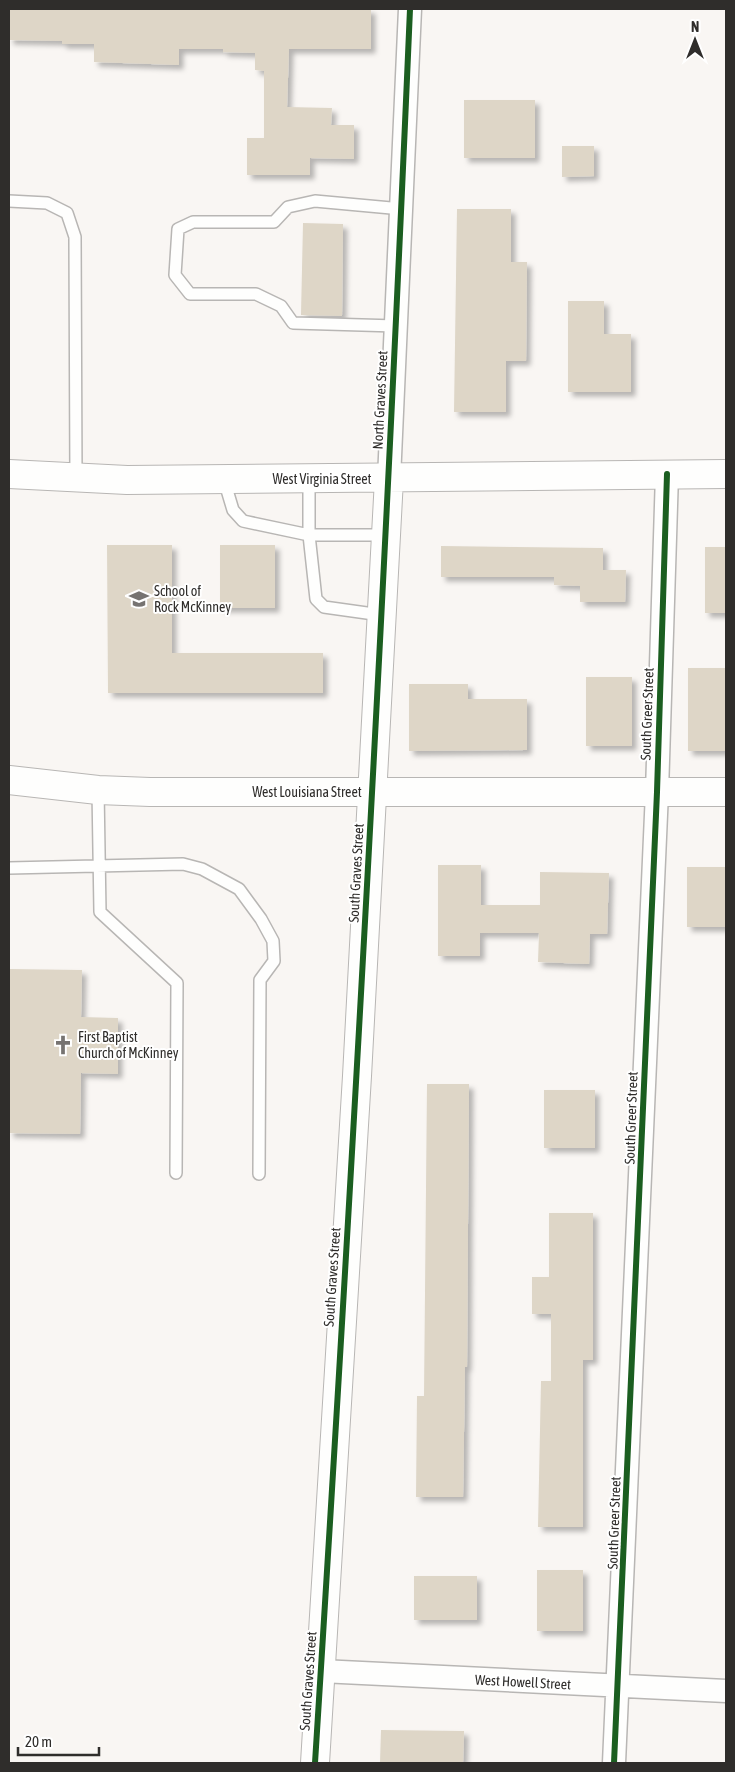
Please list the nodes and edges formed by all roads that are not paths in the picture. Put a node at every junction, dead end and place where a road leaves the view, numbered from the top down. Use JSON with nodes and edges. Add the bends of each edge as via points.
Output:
{"nodes":[{"id":1,"x":410,"y":9,"type":"edge"},
{"id":2,"x":9,"y":201,"type":"edge"},
{"id":3,"x":402,"y":209,"type":"junction"},
{"id":4,"x":396,"y":326,"type":"junction"},
{"id":5,"x":9,"y":474,"type":"edge"},
{"id":6,"x":667,"y":474,"type":"junction"},
{"id":7,"x":726,"y":474,"type":"edge"},
{"id":8,"x":76,"y":479,"type":"junction"},
{"id":9,"x":309,"y":479,"type":"junction"},
{"id":10,"x":389,"y":479,"type":"junction"},
{"id":11,"x":224,"y":480,"type":"junction"},
{"id":12,"x":309,"y":535,"type":"junction"},
{"id":13,"x":386,"y":535,"type":"junction"},
{"id":14,"x":382,"y":615,"type":"junction"},
{"id":15,"x":9,"y":780,"type":"edge"},
{"id":16,"x":98,"y":790,"type":"junction"},
{"id":17,"x":372,"y":792,"type":"junction"},
{"id":18,"x":657,"y":792,"type":"junction"},
{"id":19,"x":726,"y":792,"type":"edge"},
{"id":20,"x":9,"y":868,"type":"edge"},
{"id":21,"x":99,"y":868,"type":"junction"},
{"id":22,"x":176,"y":1173,"type":"dead end"},
{"id":23,"x":259,"y":1174,"type":"dead end"},
{"id":24,"x":321,"y":1672,"type":"junction"},
{"id":25,"x":619,"y":1687,"type":"junction"},
{"id":26,"x":726,"y":1691,"type":"edge"},
{"id":27,"x":315,"y":1763,"type":"edge"},
{"id":28,"x":614,"y":1763,"type":"edge"}],
"edges":[{"from":1,"to":3,"type":"street","name":"North Graves Street"},
{"from":2,"to":8,"type":"lane","via":[[47,203],[67,213],[75,237]]},
{"from":3,"to":4,"type":"street","name":"North Graves Street"},
{"from":3,"to":4,"type":"lane","via":[[315,201],[288,207],[274,222],[193,222],[178,229],[175,276],[190,294],[256,294],[281,306],[293,322]]},
{"from":4,"to":10,"type":"street","name":"North Graves Street"},
{"from":5,"to":8,"type":"main road","name":"West Virginia Street"},
{"from":6,"to":7,"type":"main road","name":"West Virginia Street"},
{"from":6,"to":10,"type":"main road","name":"West Virginia Street"},
{"from":6,"to":18,"type":"street","name":"South Greer Street"},
{"from":8,"to":11,"type":"main road","name":"West Virginia Street"},
{"from":9,"to":10,"type":"main road","name":"West Virginia Street"},
{"from":9,"to":11,"type":"main road","name":"West Virginia Street"},
{"from":9,"to":12,"type":"lane"},
{"from":10,"to":13,"type":"main road","name":"North Graves Street"},
{"from":11,"to":12,"type":"lane","via":[[232,510],[243,521]]},
{"from":12,"to":13,"type":"lane"},
{"from":12,"to":14,"type":"lane","via":[[316,599],[324,607]]},
{"from":13,"to":14,"type":"main road","name":"North Graves Street"},
{"from":14,"to":17,"type":"main road","name":"North Graves Street"},
{"from":15,"to":16,"type":"main road","name":"West Louisiana Street"},
{"from":16,"to":17,"type":"main road","name":"West Louisiana Street"},
{"from":16,"to":21,"type":"lane"},
{"from":17,"to":18,"type":"main road","name":"West Louisiana Street"},
{"from":17,"to":24,"type":"main road","name":"South Graves Street"},
{"from":18,"to":19,"type":"main road","name":"West Louisiana Street"},
{"from":18,"to":25,"type":"street","name":"South Greer Street"},
{"from":20,"to":21,"type":"lane"},
{"from":21,"to":22,"type":"lane","via":[[100,912],[177,984]]},
{"from":21,"to":23,"type":"lane","via":[[183,864],[202,869],[239,889],[273,941],[274,961],[260,980],[258,1006]]},
{"from":24,"to":25,"type":"street","name":"West Howell Street"},
{"from":24,"to":27,"type":"main road","name":"South Graves Street"},
{"from":25,"to":26,"type":"street","name":"West Howell Street"},
{"from":25,"to":28,"type":"street","name":"South Greer Street"}]}
